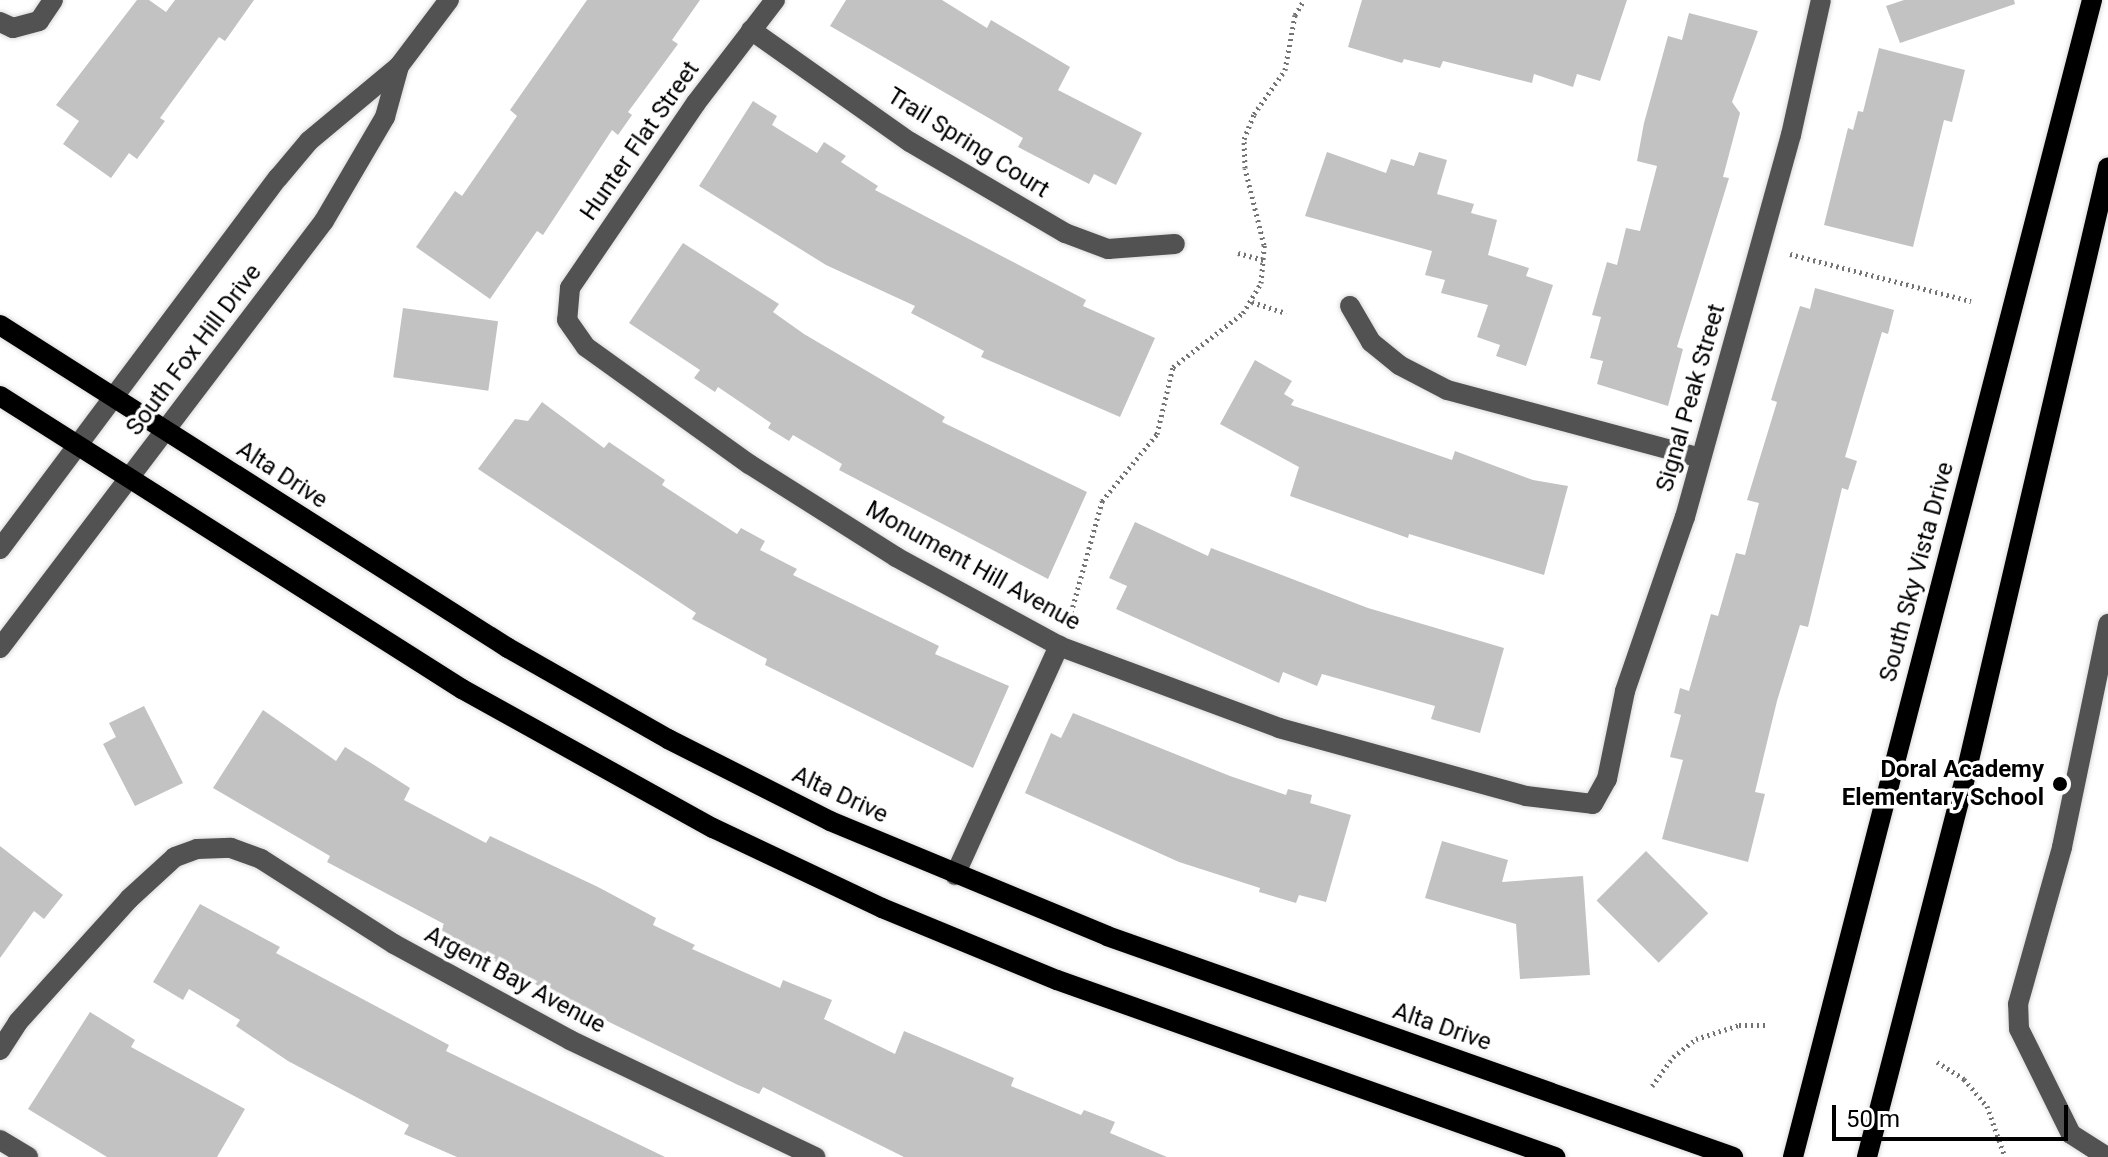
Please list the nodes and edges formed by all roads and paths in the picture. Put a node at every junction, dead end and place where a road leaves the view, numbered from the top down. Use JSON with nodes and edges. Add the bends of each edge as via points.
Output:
{"nodes":[{"id":1,"x":53,"y":0,"type":"edge"},
{"id":2,"x":449,"y":0,"type":"edge"},
{"id":3,"x":775,"y":0,"type":"edge"},
{"id":4,"x":1304,"y":0,"type":"edge"},
{"id":5,"x":1821,"y":0,"type":"edge"},
{"id":6,"x":2092,"y":0,"type":"edge"},
{"id":7,"x":6,"y":25,"type":"edge"},
{"id":8,"x":751,"y":30,"type":"junction"},
{"id":9,"x":399,"y":66,"type":"junction"},
{"id":10,"x":2108,"y":167,"type":"edge"},
{"id":11,"x":1175,"y":244,"type":"dead end"},
{"id":12,"x":1238,"y":253,"type":"dead end"},
{"id":13,"x":1790,"y":254,"type":"dead end"},
{"id":14,"x":1265,"y":260,"type":"junction"},
{"id":15,"x":1971,"y":301,"type":"dead end"},
{"id":16,"x":1252,"y":302,"type":"junction"},
{"id":17,"x":1350,"y":306,"type":"dead end"},
{"id":18,"x":1286,"y":313,"type":"dead end"},
{"id":19,"x":567,"y":320,"type":"joint"},
{"id":20,"x":0,"y":325,"type":"edge"},
{"id":21,"x":0,"y":396,"type":"edge"},
{"id":22,"x":113,"y":397,"type":"junction"},
{"id":23,"x":165,"y":431,"type":"junction"},
{"id":24,"x":78,"y":446,"type":"junction"},
{"id":25,"x":1700,"y":458,"type":"junction"},
{"id":26,"x":130,"y":479,"type":"junction"},
{"id":27,"x":0,"y":549,"type":"edge"},
{"id":28,"x":2108,"y":624,"type":"edge"},
{"id":29,"x":1068,"y":625,"type":"dead end"},
{"id":30,"x":1059,"y":646,"type":"junction"},
{"id":31,"x":0,"y":648,"type":"edge"},
{"id":32,"x":1593,"y":804,"type":"joint"},
{"id":33,"x":955,"y":875,"type":"junction"},
{"id":34,"x":1768,"y":1025,"type":"dead end"},
{"id":35,"x":0,"y":1050,"type":"edge"},
{"id":36,"x":1937,"y":1062,"type":"dead end"},
{"id":37,"x":1652,"y":1086,"type":"dead end"},
{"id":38,"x":0,"y":1140,"type":"edge"},
{"id":39,"x":28,"y":1157,"type":"edge"},
{"id":40,"x":815,"y":1157,"type":"edge"},
{"id":41,"x":1555,"y":1157,"type":"edge"},
{"id":42,"x":1733,"y":1157,"type":"edge"},
{"id":43,"x":1793,"y":1157,"type":"edge"},
{"id":44,"x":1867,"y":1157,"type":"edge"},
{"id":45,"x":2005,"y":1157,"type":"edge"},
{"id":46,"x":2107,"y":1157,"type":"edge"}],
"edges":[{"from":1,"to":7,"type":"street","via":[[39,21]]},
{"from":2,"to":9,"type":"street","name":"South Fox Hill Drive"},
{"from":3,"to":8,"type":"street","name":"Hunter Flat Street"},
{"from":4,"to":14,"type":"path","via":[[1295,15],[1285,70],[1254,114],[1244,139]]},
{"from":5,"to":25,"type":"street","name":"Signal Peak Street","via":[[1799,107]]},
{"from":6,"to":43,"type":"main road","name":"South Sky Vista Drive"},
{"from":8,"to":11,"type":"street","name":"Trail Spring Court","via":[[910,142],[1065,233],[1108,249]]},
{"from":8,"to":19,"type":"street","name":"Hunter Flat Street","via":[[570,288]]},
{"from":9,"to":22,"type":"street","name":"South Fox Hill Drive","via":[[309,141]]},
{"from":9,"to":23,"type":"street","name":"South Fox Hill Drive","via":[[385,117],[324,221]]},
{"from":10,"to":44,"type":"main road","via":[[1966,773]]},
{"from":12,"to":14,"type":"path"},
{"from":13,"to":15,"type":"path"},
{"from":14,"to":16,"type":"path"},
{"from":16,"to":18,"type":"path"},
{"from":16,"to":29,"type":"path","via":[[1173,367],[1157,434],[1102,501]]},
{"from":17,"to":25,"type":"street","via":[[1371,342],[1399,365],[1447,390]]},
{"from":19,"to":30,"type":"street","name":"Monument Hill Avenue","via":[[586,347],[749,464],[896,557]]},
{"from":20,"to":22,"type":"main road","name":"Alta Drive"},
{"from":21,"to":24,"type":"main road"},
{"from":22,"to":23,"type":"main road","name":"Alta Drive"},
{"from":22,"to":24,"type":"street","name":"South Fox Hill Drive"},
{"from":23,"to":26,"type":"street","name":"South Fox Hill Drive"},
{"from":23,"to":33,"type":"main road","name":"Alta Drive","via":[[590,696],[830,821]]},
{"from":24,"to":26,"type":"main road"},
{"from":24,"to":27,"type":"street","name":"South Fox Hill Drive"},
{"from":25,"to":32,"type":"street","name":"Signal Peak Street","via":[[1625,691],[1607,779]]},
{"from":26,"to":31,"type":"street","name":"South Fox Hill Drive"},
{"from":26,"to":41,"type":"main road","via":[[538,734],[795,868],[1057,980]]},
{"from":28,"to":46,"type":"street","via":[[2062,847],[2018,1004],[2019,1029],[2071,1134]]},
{"from":30,"to":32,"type":"street","name":"Monument Hill Avenue","via":[[1279,728],[1526,796]]},
{"from":30,"to":33,"type":"street"},
{"from":33,"to":42,"type":"main road","name":"Alta Drive","via":[[1107,936]]},
{"from":34,"to":37,"type":"path","via":[[1739,1025],[1696,1039],[1673,1057]]},
{"from":35,"to":40,"type":"street","name":"Argent Bay Avenue","via":[[18,1022],[129,899],[175,857],[197,849],[231,848],[261,859],[394,944],[570,1040]]},
{"from":36,"to":45,"type":"path","via":[[1964,1079],[1987,1106]]},
{"from":38,"to":39,"type":"street"}]}
